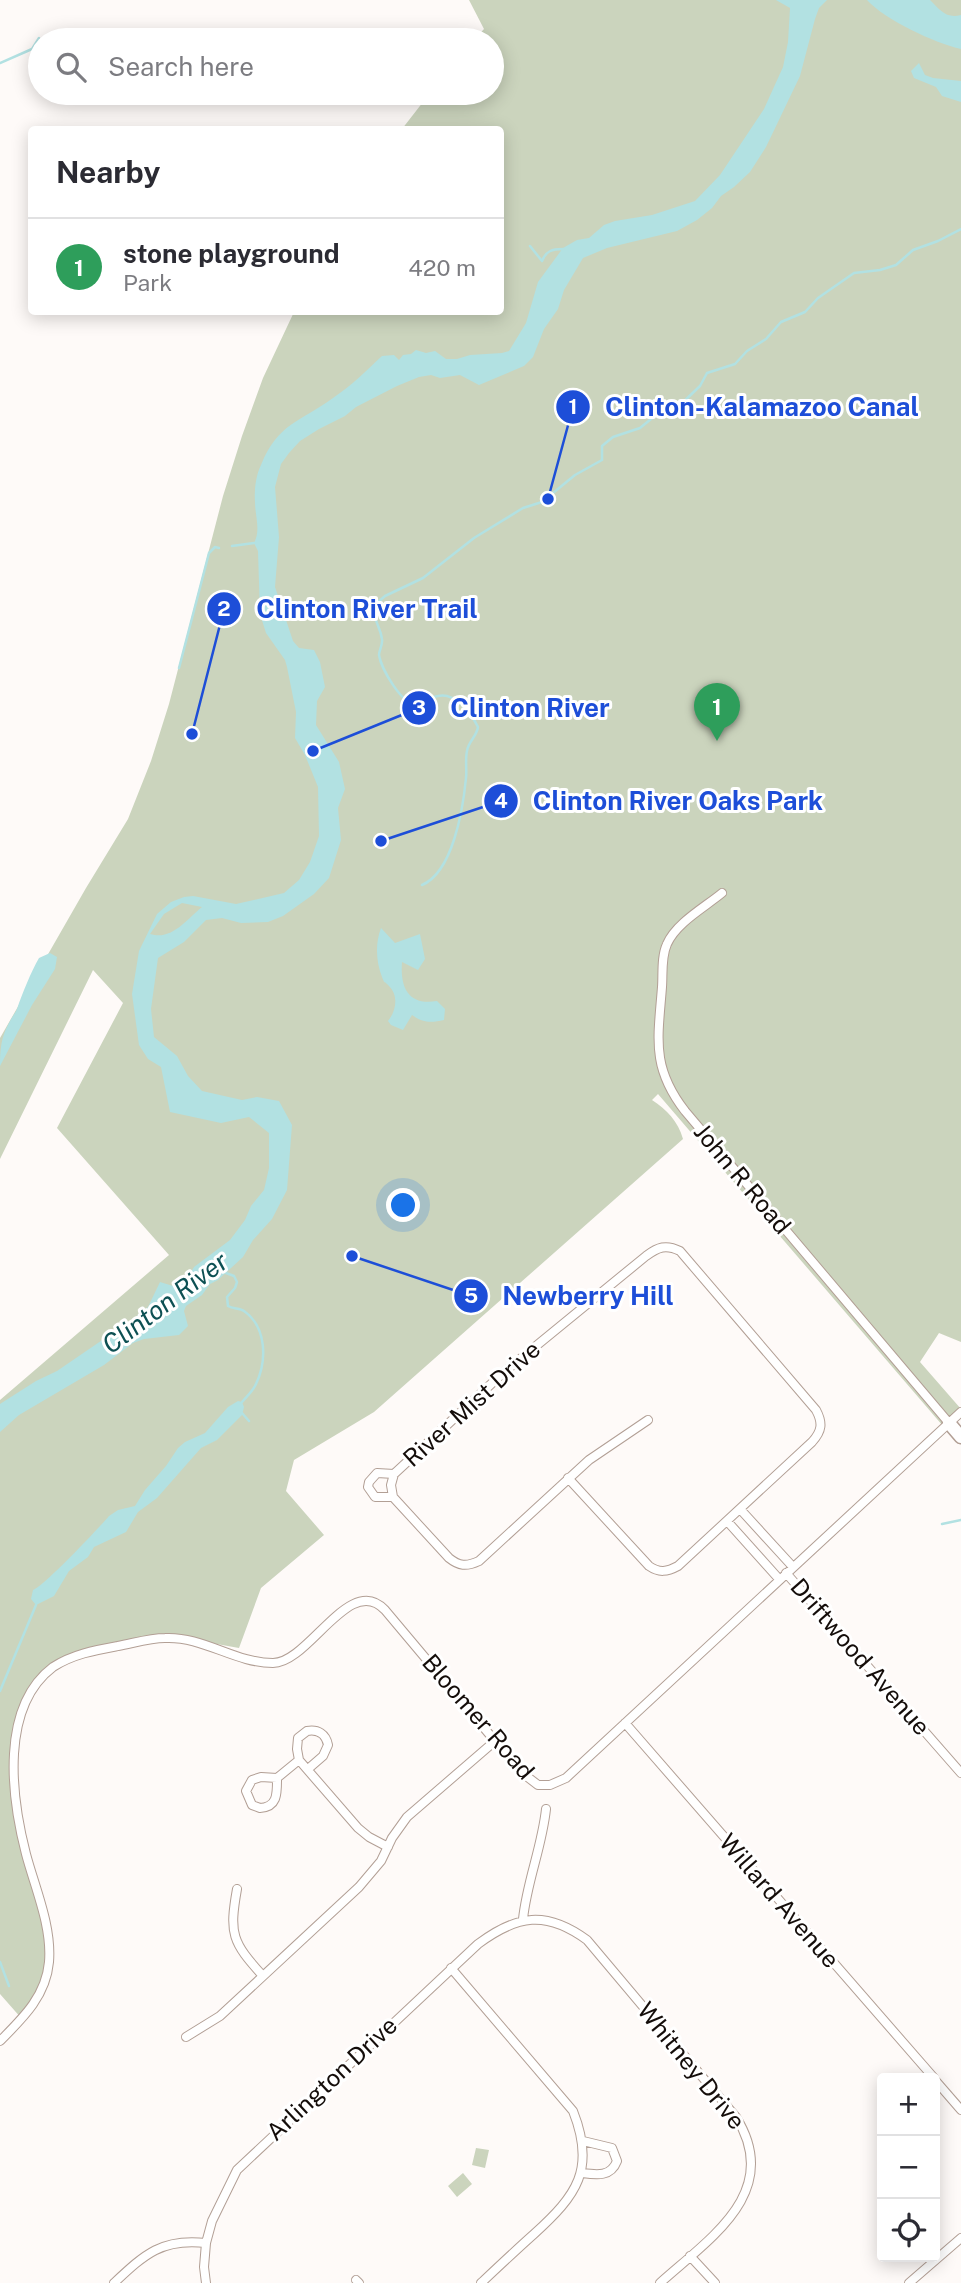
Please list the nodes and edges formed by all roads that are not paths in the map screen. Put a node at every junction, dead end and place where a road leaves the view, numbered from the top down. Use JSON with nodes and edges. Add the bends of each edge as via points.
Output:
{"nodes":[{"id":1,"x":722,"y":893,"type":"dead end"},
{"id":2,"x":961,"y":1412,"type":"edge"},
{"id":3,"x":648,"y":1420,"type":"dead end"},
{"id":4,"x":949,"y":1423,"type":"junction"},
{"id":5,"x":961,"y":1437,"type":"edge"},
{"id":6,"x":394,"y":1474,"type":"junction"},
{"id":7,"x":568,"y":1478,"type":"junction"},
{"id":8,"x":393,"y":1497,"type":"junction"},
{"id":9,"x":740,"y":1509,"type":"junction"},
{"id":10,"x":727,"y":1521,"type":"junction"},
{"id":11,"x":786,"y":1573,"type":"junction"},
{"id":12,"x":625,"y":1723,"type":"junction"},
{"id":13,"x":495,"y":1741,"type":"junction"},
{"id":14,"x":299,"y":1760,"type":"junction"},
{"id":15,"x":307,"y":1769,"type":"junction"},
{"id":16,"x":961,"y":1773,"type":"edge"},
{"id":17,"x":277,"y":1778,"type":"junction"},
{"id":18,"x":546,"y":1809,"type":"dead end"},
{"id":19,"x":387,"y":1847,"type":"junction"},
{"id":20,"x":237,"y":1889,"type":"dead end"},
{"id":21,"x":523,"y":1919,"type":"junction"},
{"id":22,"x":451,"y":1968,"type":"junction"},
{"id":23,"x":263,"y":1976,"type":"junction"},
{"id":24,"x":186,"y":2037,"type":"dead end"},
{"id":25,"x":0,"y":2041,"type":"edge"},
{"id":26,"x":929,"y":2073,"type":"edge"},
{"id":27,"x":940,"y":2086,"type":"edge"},
{"id":28,"x":961,"y":2110,"type":"edge"},
{"id":29,"x":583,"y":2141,"type":"junction"},
{"id":30,"x":582,"y":2173,"type":"junction"},
{"id":31,"x":961,"y":2238,"type":"edge"},
{"id":32,"x":206,"y":2243,"type":"junction"},
{"id":33,"x":690,"y":2256,"type":"junction"},
{"id":34,"x":114,"y":2283,"type":"edge"},
{"id":35,"x":206,"y":2283,"type":"edge"},
{"id":36,"x":481,"y":2283,"type":"edge"},
{"id":37,"x":660,"y":2283,"type":"edge"},
{"id":38,"x":715,"y":2283,"type":"edge"},
{"id":39,"x":909,"y":2283,"type":"edge"}],
"edges":[{"from":1,"to":4,"type":"street","name":"John R Road","via":[[682,926],[667,945],[658,1048],[662,1073],[675,1099]]},
{"from":2,"to":4,"type":"street","name":"Bloomer Road"},
{"from":3,"to":7,"type":"street"},
{"from":4,"to":5,"type":"street","name":"John R Road"},
{"from":4,"to":11,"type":"street","name":"Bloomer Road"},
{"from":6,"to":8,"type":"street","name":"River Mist Drive"},
{"from":6,"to":8,"type":"street","name":"River Mist Drive","via":[[377,1473],[368,1488],[375,1496]]},
{"from":6,"to":9,"type":"street","name":"River Mist Drive","via":[[521,1358],[646,1256],[667,1247],[680,1251],[819,1416],[818,1435]]},
{"from":7,"to":8,"type":"street","name":"River Mist Drive","via":[[479,1561],[466,1566],[449,1558]]},
{"from":7,"to":10,"type":"street","name":"River Mist Drive","via":[[658,1571],[678,1566]]},
{"from":9,"to":10,"type":"street","name":"River Mist Drive"},
{"from":9,"to":11,"type":"street"},
{"from":10,"to":11,"type":"street"},
{"from":11,"to":12,"type":"street","name":"Bloomer Road"},
{"from":11,"to":16,"type":"street","name":"Driftwood Avenue"},
{"from":12,"to":13,"type":"street","name":"Bloomer Road","via":[[566,1778],[550,1785],[532,1782]]},
{"from":12,"to":26,"type":"street","name":"Willard Avenue"},
{"from":13,"to":19,"type":"street","via":[[415,1809]]},
{"from":13,"to":25,"type":"street","name":"Bloomer Road","via":[[385,1610],[369,1600],[353,1604],[279,1662],[248,1659],[198,1641],[163,1638],[76,1656],[53,1667],[24,1701],[14,1734],[13,1774],[19,1824],[47,1931],[49,1964],[38,1999]]},
{"from":14,"to":15,"type":"street"},
{"from":14,"to":15,"type":"street","via":[[300,1735],[312,1730],[321,1733],[327,1741],[326,1751]]},
{"from":14,"to":17,"type":"street"},
{"from":15,"to":19,"type":"street","via":[[358,1828]]},
{"from":17,"to":17,"type":"street","via":[[277,1796],[271,1805],[252,1805],[248,1784],[257,1777]]},
{"from":18,"to":21,"type":"street"},
{"from":19,"to":23,"type":"street","via":[[359,1887]]},
{"from":20,"to":23,"type":"street","via":[[234,1938]]},
{"from":21,"to":22,"type":"street","name":"Arlington Drive","via":[[490,1935]]},
{"from":21,"to":33,"type":"street","name":"Whitney Drive","via":[[564,1926],[587,1940],[744,2130],[751,2154],[746,2194],[726,2222]]},
{"from":22,"to":29,"type":"street","via":[[573,2111]]},
{"from":22,"to":32,"type":"street","name":"Arlington Drive","via":[[237,2170],[220,2201]]},
{"from":23,"to":24,"type":"street","via":[[220,2017]]},
{"from":27,"to":28,"type":"street","name":"Willard Avenue"},
{"from":29,"to":30,"type":"street"},
{"from":29,"to":30,"type":"street","via":[[612,2148],[617,2161],[603,2174]]},
{"from":30,"to":36,"type":"street","via":[[566,2203]]},
{"from":31,"to":39,"type":"street"},
{"from":32,"to":34,"type":"street","via":[[176,2242],[155,2249]]},
{"from":32,"to":35,"type":"street","name":"Arlington Drive"},
{"from":33,"to":37,"type":"street","name":"Whitney Drive"},
{"from":33,"to":38,"type":"street"}]}
